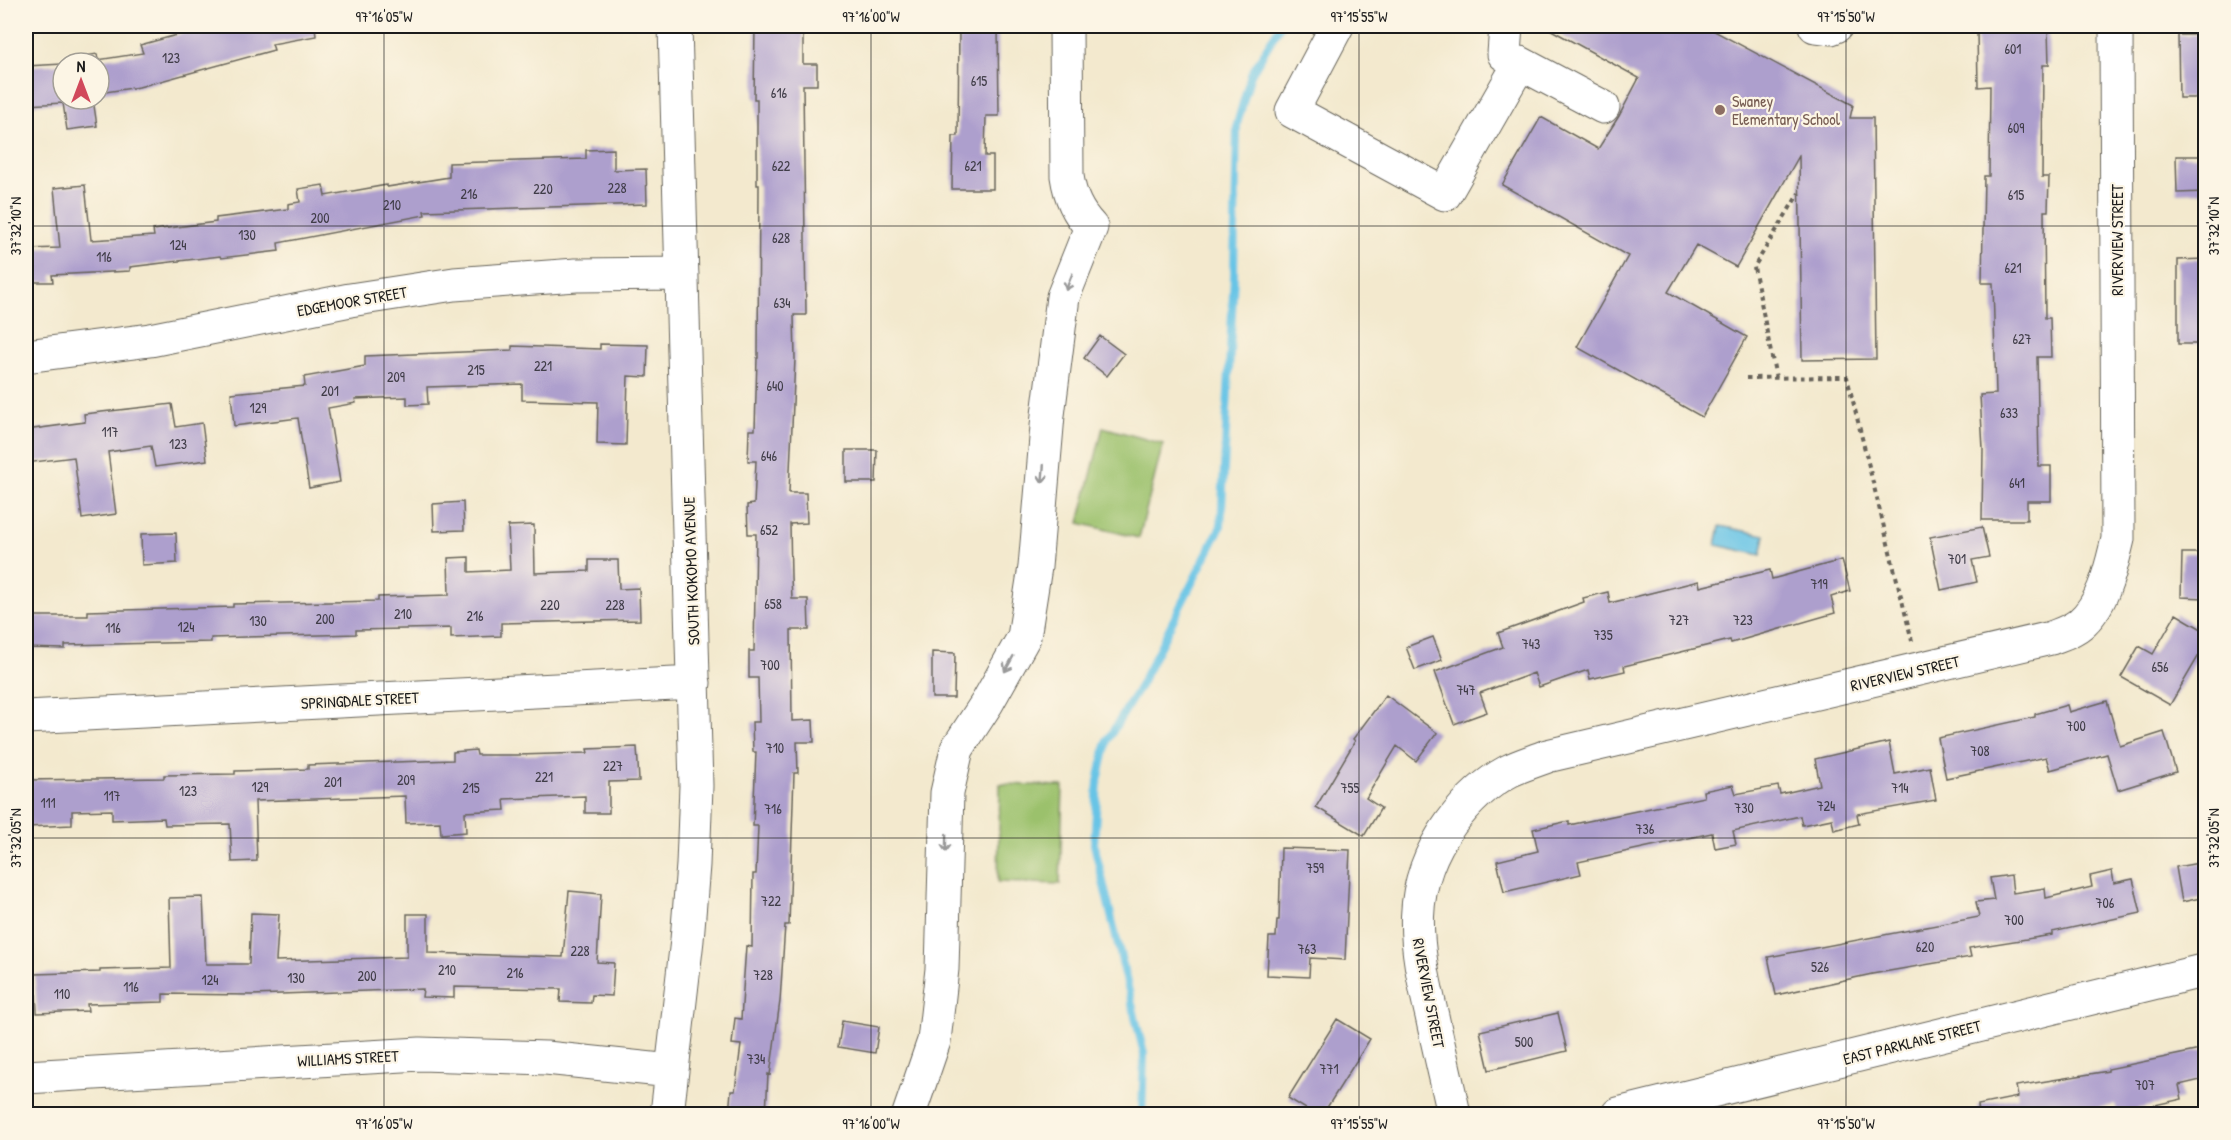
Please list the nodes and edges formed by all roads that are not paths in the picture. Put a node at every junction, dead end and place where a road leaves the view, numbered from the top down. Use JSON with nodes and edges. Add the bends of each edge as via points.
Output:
{"nodes":[{"id":1,"x":675,"y":26,"type":"edge"},
{"id":2,"x":1065,"y":26,"type":"edge"},
{"id":3,"x":1337,"y":26,"type":"edge"},
{"id":4,"x":1815,"y":26,"type":"edge"},
{"id":5,"x":1836,"y":26,"type":"edge"},
{"id":6,"x":2116,"y":26,"type":"edge"},
{"id":7,"x":1603,"y":107,"type":"dead end"},
{"id":8,"x":682,"y":274,"type":"junction"},
{"id":9,"x":26,"y":356,"type":"edge"},
{"id":10,"x":694,"y":682,"type":"junction"},
{"id":11,"x":26,"y":717,"type":"edge"},
{"id":12,"x":2205,"y":970,"type":"edge"},
{"id":13,"x":671,"y":1071,"type":"junction"},
{"id":14,"x":26,"y":1077,"type":"edge"},
{"id":15,"x":667,"y":1114,"type":"edge"},
{"id":16,"x":909,"y":1114,"type":"edge"},
{"id":17,"x":1454,"y":1114,"type":"edge"},
{"id":18,"x":1618,"y":1114,"type":"edge"}],
"edges":[{"from":1,"to":8,"type":"street","name":"SOUTH KOKOMO AVENUE"},
{"from":2,"to":16,"type":"street","one_way":true,"via":[[1067,176],[1074,204],[1091,227],[1063,297],[1024,637],[957,749],[947,793],[942,969],[934,1041]]},
{"from":3,"to":7,"type":"street","via":[[1292,111],[1445,194],[1520,63]]},
{"from":4,"to":5,"type":"street"},
{"from":6,"to":17,"type":"street","name":"RIVERVIEW STREET","via":[[2118,539],[2109,574],[2093,608],[2082,623],[2051,638],[1547,756],[1492,782],[1463,807],[1433,852],[1421,886],[1416,922],[1420,964]]},
{"from":8,"to":9,"type":"street","name":"EDGEMOOR STREET","via":[[576,275],[454,284],[350,300],[150,340]]},
{"from":8,"to":10,"type":"street","name":"SOUTH KOKOMO AVENUE"},
{"from":10,"to":11,"type":"street","name":"SPRINGDALE STREET"},
{"from":10,"to":13,"type":"street","name":"SOUTH KOKOMO AVENUE","via":[[693,865]]},
{"from":12,"to":18,"type":"street","name":"EAST PARKLANE STREET"},
{"from":13,"to":14,"type":"street","name":"WILLIAMS STREET","via":[[546,1058],[420,1054]]},
{"from":13,"to":15,"type":"street","name":"SOUTH KOKOMO AVENUE"}]}
